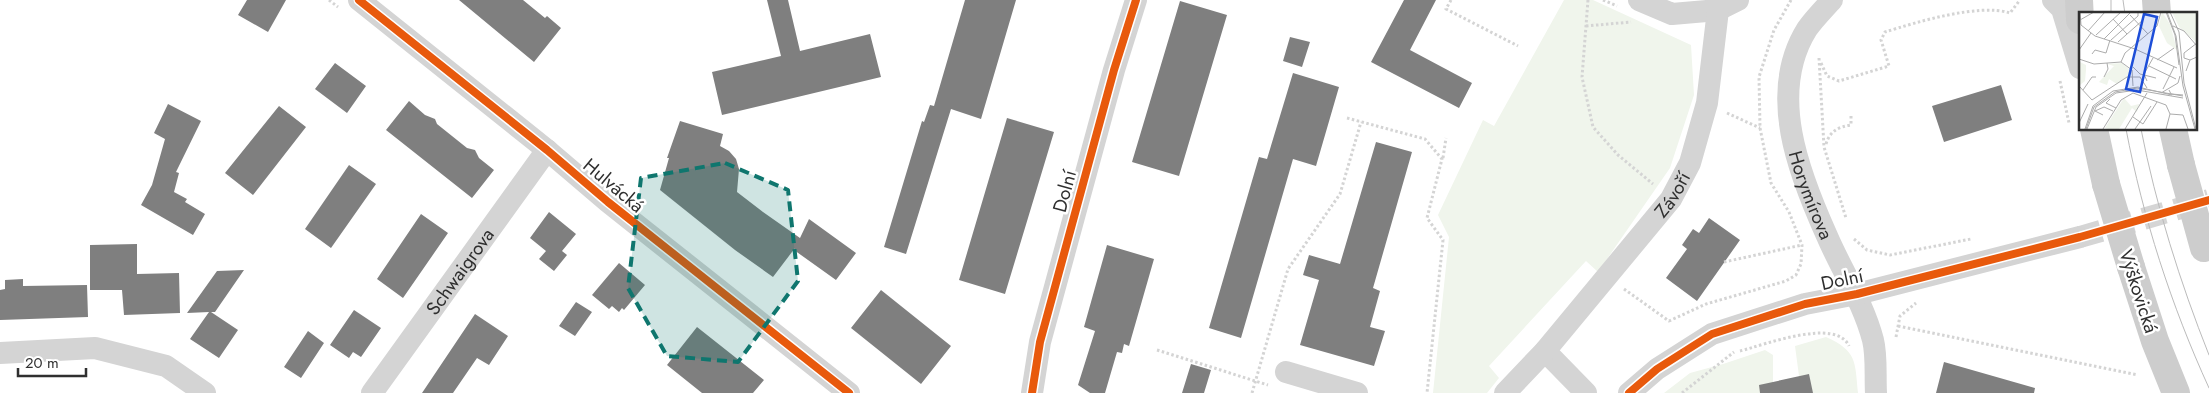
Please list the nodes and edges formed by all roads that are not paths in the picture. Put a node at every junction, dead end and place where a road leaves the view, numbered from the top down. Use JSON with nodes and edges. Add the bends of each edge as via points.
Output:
{"nodes":[{"id":1,"x":359,"y":0,"type":"edge"},
{"id":2,"x":1136,"y":0,"type":"edge"},
{"id":3,"x":1738,"y":0,"type":"edge"},
{"id":4,"x":1832,"y":0,"type":"edge"},
{"id":5,"x":2053,"y":0,"type":"edge"},
{"id":6,"x":1629,"y":3,"type":"edge"},
{"id":7,"x":1717,"y":5,"type":"edge"},
{"id":8,"x":2069,"y":70,"type":"edge"},
{"id":9,"x":2082,"y":130,"type":"edge"},
{"id":10,"x":2173,"y":130,"type":"edge"},
{"id":11,"x":547,"y":150,"type":"junction"},
{"id":12,"x":2080,"y":237,"type":"tunnel mouth"},
{"id":13,"x":2207,"y":255,"type":"edge"},
{"id":14,"x":1857,"y":294,"type":"junction"},
{"id":15,"x":1545,"y":351,"type":"junction"},
{"id":16,"x":0,"y":353,"type":"edge"},
{"id":17,"x":1286,"y":372,"type":"road end"},
{"id":18,"x":836,"y":389,"type":"edge"},
{"id":19,"x":205,"y":393,"type":"edge"},
{"id":20,"x":372,"y":393,"type":"edge"},
{"id":21,"x":1032,"y":393,"type":"edge"},
{"id":22,"x":1357,"y":393,"type":"edge"},
{"id":23,"x":1505,"y":393,"type":"edge"},
{"id":24,"x":1586,"y":393,"type":"edge"},
{"id":25,"x":1629,"y":393,"type":"edge"},
{"id":26,"x":1876,"y":393,"type":"edge"},
{"id":27,"x":2176,"y":393,"type":"edge"}],
"edges":[{"from":1,"to":11,"type":"street","name":"Hulvácká"},
{"from":2,"to":21,"type":"street","name":"Dolní","via":[[1042,333]]},
{"from":3,"to":7,"type":"street"},
{"from":4,"to":14,"type":"street","name":"Horymírova","via":[[1808,29],[1796,52],[1788,79],[1789,117],[1800,165],[1827,236]]},
{"from":5,"to":8,"type":"street","via":[[2062,9]]},
{"from":6,"to":7,"type":"street","via":[[1672,14]]},
{"from":7,"to":15,"type":"street","name":"Závoří","via":[[1707,103],[1690,163],[1671,199]]},
{"from":9,"to":27,"type":"street","name":"Výškovická","bridge":true,"via":[[2106,184],[2130,267]]},
{"from":10,"to":13,"type":"street","bridge":true},
{"from":11,"to":18,"type":"street","name":"Hulvácká"},
{"from":11,"to":20,"type":"street","name":"Schwaigrova"},
{"from":12,"to":14,"type":"street","name":"Dolní"},
{"from":14,"to":25,"type":"street","name":"Dolní","via":[[1805,304],[1712,334],[1657,370]]},
{"from":14,"to":26,"type":"street","name":"Horymírova","via":[[1874,342]]},
{"from":15,"to":23,"type":"street","name":"Závoří"},
{"from":15,"to":24,"type":"street"},
{"from":16,"to":19,"type":"street","via":[[95,348],[166,366]]},
{"from":17,"to":22,"type":"street"}]}
